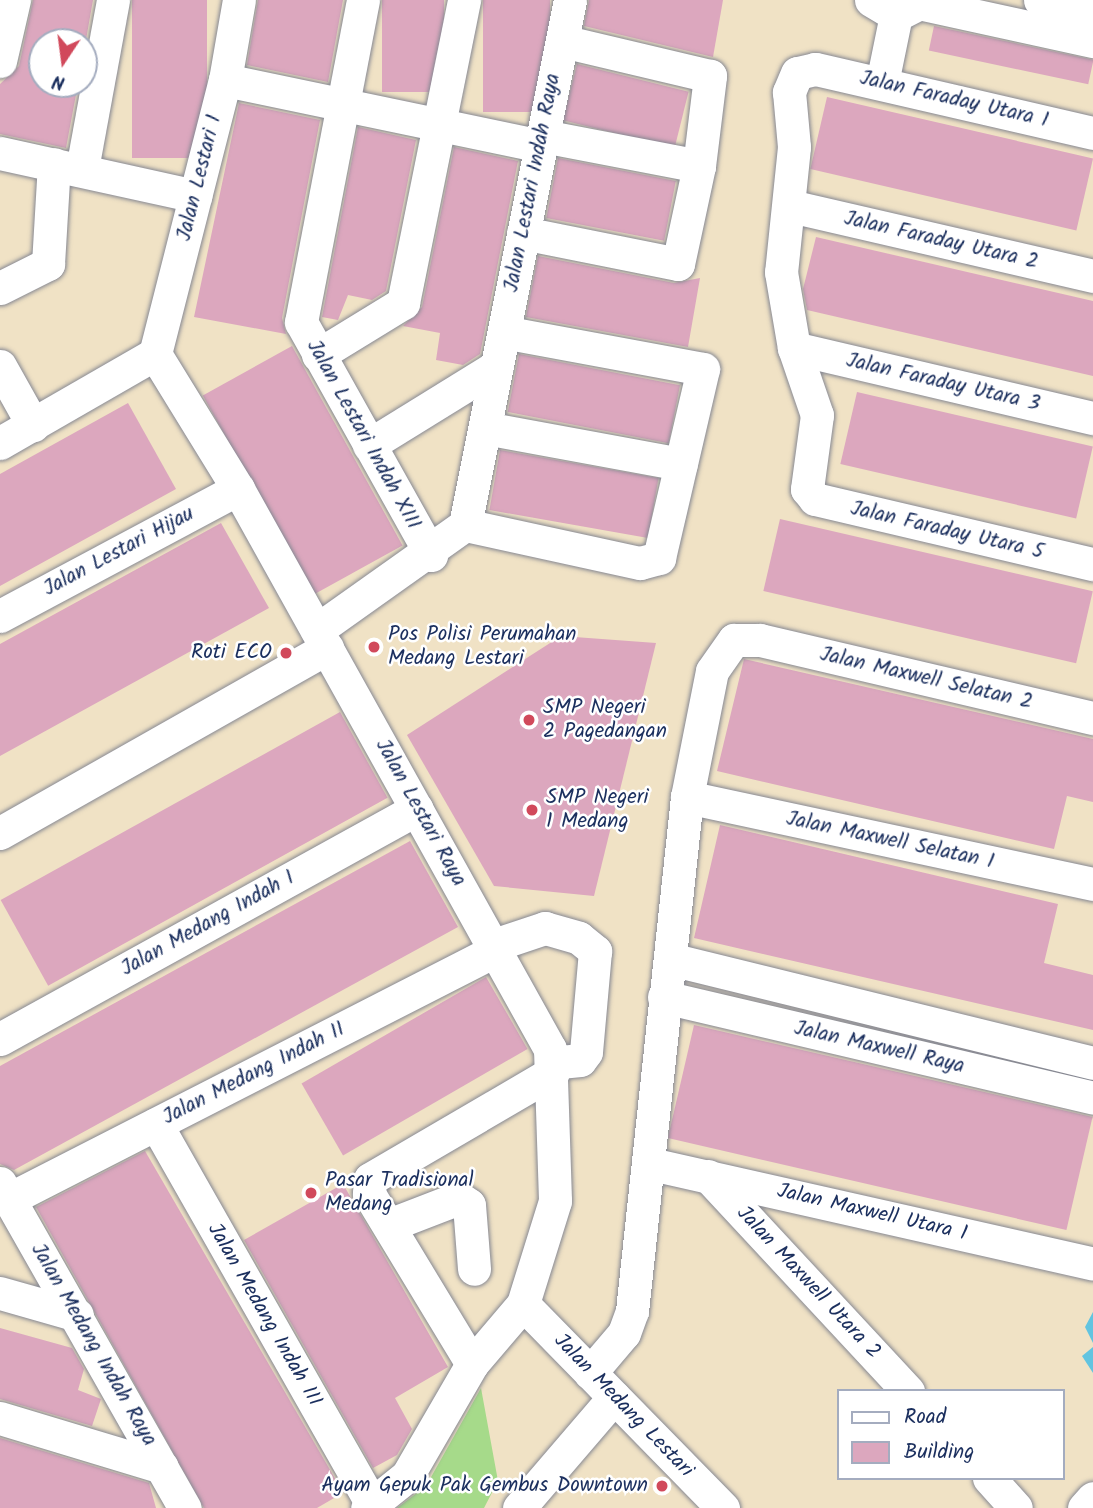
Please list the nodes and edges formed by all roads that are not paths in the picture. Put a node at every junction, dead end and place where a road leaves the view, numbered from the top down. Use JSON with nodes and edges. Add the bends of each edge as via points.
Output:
{"nodes":[{"id":1,"x":13,"y":0,"type":"edge"},
{"id":2,"x":113,"y":0,"type":"edge"},
{"id":3,"x":239,"y":0,"type":"edge"},
{"id":4,"x":363,"y":0,"type":"edge"},
{"id":5,"x":464,"y":0,"type":"edge"},
{"id":6,"x":570,"y":0,"type":"edge"},
{"id":7,"x":1040,"y":0,"type":"edge"},
{"id":8,"x":901,"y":5,"type":"edge"},
{"id":9,"x":1093,"y":11,"type":"edge"},
{"id":10,"x":562,"y":41,"type":"junction"},
{"id":11,"x":1093,"y":41,"type":"edge"},
{"id":12,"x":1,"y":48,"type":"edge"},
{"id":13,"x":225,"y":80,"type":"junction"},
{"id":14,"x":882,"y":83,"type":"junction"},
{"id":15,"x":342,"y":108,"type":"junction"},
{"id":16,"x":440,"y":127,"type":"junction"},
{"id":17,"x":1093,"y":132,"type":"edge"},
{"id":18,"x":542,"y":141,"type":"junction"},
{"id":19,"x":0,"y":153,"type":"edge"},
{"id":20,"x":68,"y":166,"type":"junction"},
{"id":21,"x":699,"y":166,"type":"junction"},
{"id":22,"x":195,"y":196,"type":"junction"},
{"id":23,"x":790,"y":206,"type":"junction"},
{"id":24,"x":523,"y":233,"type":"junction"},
{"id":25,"x":1093,"y":276,"type":"edge"},
{"id":26,"x":0,"y":288,"type":"edge"},
{"id":27,"x":504,"y":332,"type":"junction"},
{"id":28,"x":794,"y":348,"type":"junction"},
{"id":29,"x":155,"y":355,"type":"junction"},
{"id":30,"x":318,"y":355,"type":"junction"},
{"id":31,"x":0,"y":366,"type":"edge"},
{"id":32,"x":497,"y":366,"type":"junction"},
{"id":33,"x":1093,"y":418,"type":"edge"},
{"id":34,"x":33,"y":425,"type":"junction"},
{"id":35,"x":485,"y":428,"type":"junction"},
{"id":36,"x":0,"y":443,"type":"edge"},
{"id":37,"x":369,"y":445,"type":"junction"},
{"id":38,"x":681,"y":464,"type":"junction"},
{"id":39,"x":238,"y":489,"type":"junction"},
{"id":40,"x":465,"y":525,"type":"junction"},
{"id":41,"x":431,"y":555,"type":"junction"},
{"id":42,"x":1093,"y":564,"type":"edge"},
{"id":43,"x":0,"y":616,"type":"edge"},
{"id":44,"x":322,"y":639,"type":"junction"},
{"id":45,"x":1093,"y":718,"type":"edge"},
{"id":46,"x":687,"y":797,"type":"junction"},
{"id":47,"x":416,"y":809,"type":"junction"},
{"id":48,"x":0,"y":833,"type":"edge"},
{"id":49,"x":1093,"y":884,"type":"edge"},
{"id":50,"x":496,"y":947,"type":"junction"},
{"id":51,"x":670,"y":959,"type":"junction"},
{"id":52,"x":664,"y":997,"type":"junction"},
{"id":53,"x":918,"y":1021,"type":"junction"},
{"id":54,"x":0,"y":1039,"type":"edge"},
{"id":55,"x":909,"y":1055,"type":"junction"},
{"id":56,"x":1093,"y":1063,"type":"edge"},
{"id":57,"x":553,"y":1068,"type":"junction"},
{"id":58,"x":1093,"y":1098,"type":"edge"},
{"id":59,"x":156,"y":1124,"type":"junction"},
{"id":60,"x":651,"y":1164,"type":"junction"},
{"id":61,"x":708,"y":1175,"type":"junction"},
{"id":62,"x":5,"y":1191,"type":"edge"},
{"id":63,"x":388,"y":1225,"type":"junction"},
{"id":64,"x":1093,"y":1264,"type":"edge"},
{"id":65,"x":474,"y":1269,"type":"dead end"},
{"id":66,"x":0,"y":1293,"type":"edge"},
{"id":67,"x":523,"y":1304,"type":"junction"},
{"id":68,"x":77,"y":1315,"type":"junction"},
{"id":69,"x":472,"y":1364,"type":"junction"},
{"id":70,"x":590,"y":1373,"type":"junction"},
{"id":71,"x":906,"y":1389,"type":"edge"},
{"id":72,"x":614,"y":1397,"type":"junction"},
{"id":73,"x":0,"y":1418,"type":"edge"},
{"id":74,"x":162,"y":1467,"type":"junction"},
{"id":75,"x":991,"y":1480,"type":"edge"},
{"id":76,"x":1093,"y":1498,"type":"edge"},
{"id":77,"x":370,"y":1506,"type":"edge"},
{"id":78,"x":185,"y":1508,"type":"edge"},
{"id":79,"x":519,"y":1508,"type":"edge"},
{"id":80,"x":723,"y":1508,"type":"edge"},
{"id":81,"x":1016,"y":1508,"type":"edge"},
{"id":82,"x":1084,"y":1508,"type":"edge"}],
"edges":[{"from":1,"to":12,"type":"street"},
{"from":2,"to":20,"type":"street"},
{"from":3,"to":13,"type":"street","name":"Jalan Lestari 1"},
{"from":4,"to":15,"type":"street","name":"Jalan Lestari Indah XIII"},
{"from":5,"to":16,"type":"street"},
{"from":6,"to":10,"type":"street","name":"Jalan Lestari Indah Raya"},
{"from":7,"to":9,"type":"street"},
{"from":8,"to":11,"type":"street"},
{"from":8,"to":14,"type":"street"},
{"from":10,"to":18,"type":"street","name":"Jalan Lestari Indah Raya"},
{"from":10,"to":21,"type":"street","via":[[710,76]]},
{"from":13,"to":15,"type":"street"},
{"from":13,"to":22,"type":"street","name":"Jalan Lestari 1"},
{"from":14,"to":17,"type":"street","name":"Jalan Faraday Utara 1"},
{"from":14,"to":23,"type":"street","name":"Jalan Faraday Utara 1","via":[[815,69],[797,73],[789,92]]},
{"from":15,"to":16,"type":"street"},
{"from":15,"to":30,"type":"street","name":"Jalan Lestari Indah XIII","via":[[300,316]]},
{"from":16,"to":18,"type":"street"},
{"from":16,"to":30,"type":"street","via":[[401,309]]},
{"from":18,"to":21,"type":"street"},
{"from":18,"to":24,"type":"street","name":"Jalan Lestari Indah Raya"},
{"from":19,"to":20,"type":"street"},
{"from":20,"to":22,"type":"street"},
{"from":20,"to":26,"type":"street","via":[[48,264]]},
{"from":21,"to":24,"type":"street","via":[[678,264]]},
{"from":22,"to":29,"type":"street","name":"Jalan Lestari 1"},
{"from":23,"to":25,"type":"street","name":"Jalan Faraday Utara 2"},
{"from":23,"to":28,"type":"street","via":[[781,272]]},
{"from":24,"to":27,"type":"street","name":"Jalan Lestari Indah Raya"},
{"from":27,"to":32,"type":"street","name":"Jalan Lestari Indah Raya"},
{"from":27,"to":38,"type":"street","via":[[703,369]]},
{"from":28,"to":33,"type":"street","name":"Jalan Faraday Utara 3"},
{"from":28,"to":42,"type":"street","name":"Jalan Faraday Utara 5","via":[[817,415],[807,489],[827,504]]},
{"from":29,"to":34,"type":"street"},
{"from":29,"to":39,"type":"street","name":"Jalan Lestari Raya"},
{"from":30,"to":37,"type":"street","name":"Jalan Lestari Indah XIII"},
{"from":31,"to":34,"type":"street"},
{"from":32,"to":35,"type":"street","name":"Jalan Lestari Indah Raya"},
{"from":32,"to":37,"type":"street"},
{"from":34,"to":36,"type":"street"},
{"from":35,"to":38,"type":"street"},
{"from":35,"to":40,"type":"street","name":"Jalan Lestari Indah Raya"},
{"from":37,"to":41,"type":"street","name":"Jalan Lestari Indah XIII"},
{"from":38,"to":40,"type":"street","via":[[666,544],[652,562]]},
{"from":39,"to":43,"type":"street","name":"Jalan Lestari Hijau"},
{"from":39,"to":44,"type":"street","name":"Jalan Lestari Raya"},
{"from":40,"to":41,"type":"street"},
{"from":41,"to":44,"type":"street"},
{"from":44,"to":47,"type":"street","name":"Jalan Lestari Raya"},
{"from":44,"to":48,"type":"street"},
{"from":45,"to":46,"type":"street","name":"Jalan Maxwell Selatan 2","via":[[760,640],[734,640],[712,671]]},
{"from":46,"to":49,"type":"street","name":"Jalan Maxwell Selatan 1"},
{"from":46,"to":51,"type":"street"},
{"from":47,"to":50,"type":"street","name":"Jalan Lestari Raya"},
{"from":47,"to":54,"type":"street","name":"Jalan Medang Indah I"},
{"from":50,"to":57,"type":"street","name":"Jalan Lestari Raya"},
{"from":50,"to":57,"type":"street","name":"Jalan Medang Indah II","via":[[545,928],[579,938],[595,951],[586,1052],[580,1060]]},
{"from":50,"to":59,"type":"street","name":"Jalan Medang Indah II"},
{"from":51,"to":52,"type":"street"},
{"from":51,"to":53,"type":"street","name":"Jalan Maxwell Raya"},
{"from":52,"to":55,"type":"street","name":"Jalan Maxwell Raya"},
{"from":52,"to":60,"type":"street","via":[[654,1062]]},
{"from":53,"to":55,"type":"street"},
{"from":53,"to":56,"type":"street","name":"Jalan Maxwell Raya"},
{"from":55,"to":58,"type":"street","name":"Jalan Maxwell Raya"},
{"from":57,"to":63,"type":"street","via":[[370,1179],[369,1194]]},
{"from":57,"to":67,"type":"street","name":"Jalan Lestari Raya","via":[[555,1201]]},
{"from":59,"to":62,"type":"street","name":"Jalan Medang Indah II"},
{"from":59,"to":77,"type":"street","name":"Jalan Medang Indah III"},
{"from":60,"to":61,"type":"street","name":"Jalan Maxwell Utara 1"},
{"from":60,"to":70,"type":"street","via":[[632,1311],[624,1333]]},
{"from":61,"to":64,"type":"street","name":"Jalan Maxwell Utara 1"},
{"from":61,"to":71,"type":"street","name":"Jalan Maxwell Utara 2"},
{"from":62,"to":68,"type":"street","name":"Jalan Medang Indah Raya"},
{"from":63,"to":65,"type":"street","via":[[459,1198],[469,1205]]},
{"from":63,"to":69,"type":"street"},
{"from":66,"to":68,"type":"street"},
{"from":67,"to":69,"type":"street"},
{"from":67,"to":70,"type":"street","name":"Jalan Medang Lestari"},
{"from":68,"to":74,"type":"street","name":"Jalan Medang Indah Raya"},
{"from":69,"to":77,"type":"street","via":[[407,1476]]},
{"from":70,"to":72,"type":"street","name":"Jalan Medang Lestari"},
{"from":72,"to":79,"type":"street"},
{"from":72,"to":80,"type":"street","name":"Jalan Medang Lestari"},
{"from":73,"to":74,"type":"street"},
{"from":74,"to":78,"type":"street","name":"Jalan Medang Indah Raya"},
{"from":75,"to":81,"type":"street"},
{"from":76,"to":82,"type":"street"}]}
